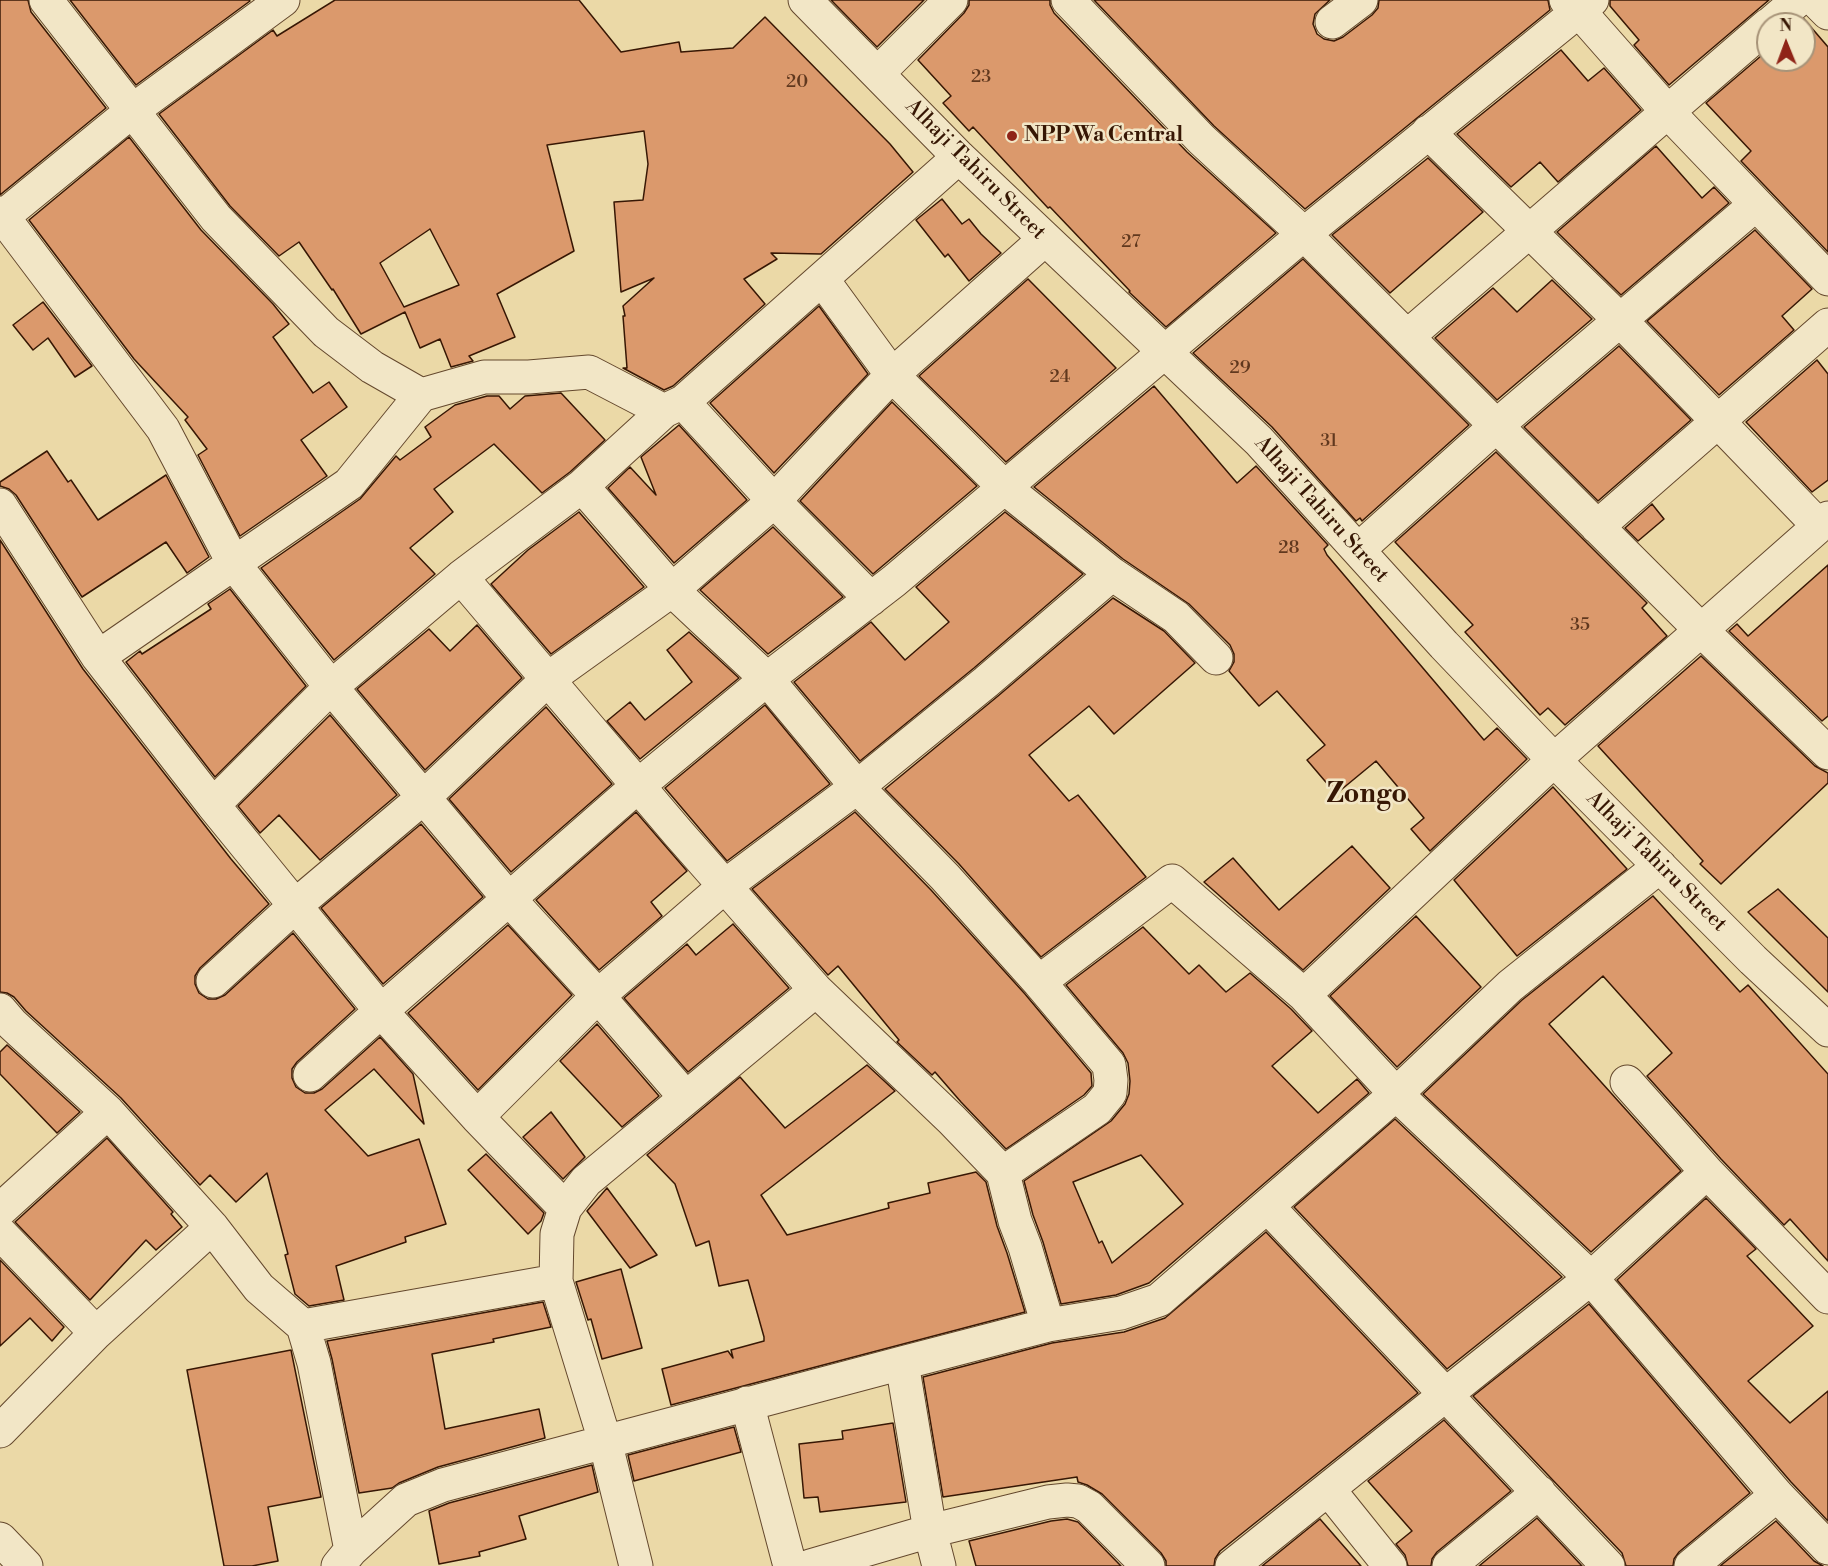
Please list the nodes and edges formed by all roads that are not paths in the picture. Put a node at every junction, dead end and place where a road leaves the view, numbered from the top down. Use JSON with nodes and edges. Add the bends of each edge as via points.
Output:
{"nodes":[{"id":1,"x":46,"y":0,"type":"edge"},
{"id":2,"x":805,"y":0,"type":"edge"},
{"id":3,"x":951,"y":0,"type":"edge"},
{"id":4,"x":1068,"y":0,"type":"edge"},
{"id":5,"x":1361,"y":0,"type":"edge"},
{"id":6,"x":1798,"y":0,"type":"edge"},
{"id":7,"x":1815,"y":0,"type":"edge"},
{"id":8,"x":1579,"y":4,"type":"edge"},
{"id":9,"x":266,"y":5,"type":"edge"},
{"id":10,"x":1784,"y":12,"type":"edge"},
{"id":11,"x":1828,"y":13,"type":"edge"},
{"id":12,"x":1332,"y":22,"type":"dead end"},
{"id":13,"x":1756,"y":36,"type":"edge"},
{"id":14,"x":878,"y":74,"type":"junction"},
{"id":15,"x":132,"y":111,"type":"junction"},
{"id":16,"x":1666,"y":111,"type":"junction"},
{"id":17,"x":1428,"y":132,"type":"junction"},
{"id":18,"x":960,"y":156,"type":"junction"},
{"id":19,"x":1755,"y":205,"type":"junction"},
{"id":20,"x":1,"y":216,"type":"edge"},
{"id":21,"x":1530,"y":230,"type":"junction"},
{"id":22,"x":1304,"y":234,"type":"junction"},
{"id":23,"x":1045,"y":239,"type":"junction"},
{"id":24,"x":822,"y":279,"type":"junction"},
{"id":25,"x":1828,"y":279,"type":"edge"},
{"id":26,"x":1620,"y":320,"type":"junction"},
{"id":27,"x":1828,"y":325,"type":"edge"},
{"id":28,"x":1408,"y":336,"type":"junction"},
{"id":29,"x":1165,"y":353,"type":"junction"},
{"id":30,"x":892,"y":375,"type":"junction"},
{"id":31,"x":421,"y":395,"type":"junction"},
{"id":32,"x":674,"y":406,"type":"junction"},
{"id":33,"x":1717,"y":423,"type":"junction"},
{"id":34,"x":1495,"y":427,"type":"junction"},
{"id":35,"x":582,"y":486,"type":"junction"},
{"id":36,"x":1005,"y":488,"type":"junction"},
{"id":37,"x":774,"y":501,"type":"junction"},
{"id":38,"x":0,"y":505,"type":"edge"},
{"id":39,"x":1823,"y":522,"type":"edge"},
{"id":40,"x":1597,"y":526,"type":"junction"},
{"id":41,"x":1358,"y":550,"type":"junction"},
{"id":42,"x":234,"y":564,"type":"junction"},
{"id":43,"x":1112,"y":574,"type":"junction"},
{"id":44,"x":461,"y":577,"type":"junction"},
{"id":45,"x":672,"y":590,"type":"junction"},
{"id":46,"x":871,"y":599,"type":"junction"},
{"id":47,"x":1701,"y":630,"type":"junction"},
{"id":48,"x":98,"y":657,"type":"junction"},
{"id":49,"x":1216,"y":658,"type":"dead end"},
{"id":50,"x":548,"y":679,"type":"junction"},
{"id":51,"x":767,"y":679,"type":"junction"},
{"id":52,"x":331,"y":687,"type":"junction"},
{"id":53,"x":1823,"y":738,"type":"edge"},
{"id":54,"x":1554,"y":760,"type":"junction"},
{"id":55,"x":639,"y":785,"type":"junction"},
{"id":56,"x":857,"y":787,"type":"junction"},
{"id":57,"x":424,"y":797,"type":"junction"},
{"id":58,"x":213,"y":805,"type":"junction"},
{"id":59,"x":1659,"y":866,"type":"junction"},
{"id":60,"x":725,"y":886,"type":"junction"},
{"id":61,"x":509,"y":899,"type":"junction"},
{"id":62,"x":296,"y":905,"type":"junction"},
{"id":63,"x":213,"y":981,"type":"dead end"},
{"id":64,"x":1039,"y":982,"type":"junction"},
{"id":65,"x":816,"y":990,"type":"junction"},
{"id":66,"x":1304,"y":995,"type":"junction"},
{"id":67,"x":598,"y":996,"type":"junction"},
{"id":68,"x":381,"y":1011,"type":"junction"},
{"id":69,"x":4,"y":1023,"type":"edge"},
{"id":70,"x":1828,"y":1030,"type":"edge"},
{"id":71,"x":310,"y":1075,"type":"dead end"},
{"id":72,"x":1627,"y":1082,"type":"dead end"},
{"id":73,"x":1396,"y":1094,"type":"junction"},
{"id":74,"x":686,"y":1098,"type":"junction"},
{"id":75,"x":108,"y":1112,"type":"junction"},
{"id":76,"x":477,"y":1117,"type":"junction"},
{"id":77,"x":1707,"y":1172,"type":"junction"},
{"id":78,"x":1003,"y":1173,"type":"junction"},
{"id":79,"x":1268,"y":1207,"type":"junction"},
{"id":80,"x":565,"y":1208,"type":"junction"},
{"id":81,"x":0,"y":1210,"type":"edge"},
{"id":82,"x":212,"y":1227,"type":"junction"},
{"id":83,"x":0,"y":1233,"type":"edge"},
{"id":84,"x":1591,"y":1278,"type":"junction"},
{"id":85,"x":555,"y":1281,"type":"junction"},
{"id":86,"x":1828,"y":1297,"type":"edge"},
{"id":87,"x":1048,"y":1325,"type":"junction"},
{"id":88,"x":303,"y":1326,"type":"junction"},
{"id":89,"x":96,"y":1333,"type":"junction"},
{"id":90,"x":902,"y":1363,"type":"junction"},
{"id":91,"x":1446,"y":1396,"type":"junction"},
{"id":92,"x":747,"y":1403,"type":"junction"},
{"id":93,"x":0,"y":1431,"type":"edge"},
{"id":94,"x":605,"y":1441,"type":"junction"},
{"id":95,"x":1329,"y":1490,"type":"junction"},
{"id":96,"x":1539,"y":1492,"type":"junction"},
{"id":97,"x":1778,"y":1495,"type":"junction"},
{"id":98,"x":930,"y":1531,"type":"junction"},
{"id":99,"x":0,"y":1539,"type":"edge"},
{"id":100,"x":1828,"y":1548,"type":"edge"},
{"id":101,"x":345,"y":1558,"type":"edge"},
{"id":102,"x":26,"y":1566,"type":"edge"},
{"id":103,"x":636,"y":1566,"type":"edge"},
{"id":104,"x":790,"y":1566,"type":"edge"},
{"id":105,"x":810,"y":1566,"type":"edge"},
{"id":106,"x":939,"y":1566,"type":"edge"},
{"id":107,"x":1148,"y":1566,"type":"edge"},
{"id":108,"x":1232,"y":1566,"type":"edge"},
{"id":109,"x":1390,"y":1566,"type":"edge"},
{"id":110,"x":1449,"y":1566,"type":"edge"},
{"id":111,"x":1608,"y":1566,"type":"edge"},
{"id":112,"x":1691,"y":1566,"type":"edge"}],
"edges":[{"from":1,"to":15,"type":"street"},
{"from":2,"to":14,"type":"street","name":"Alhaji Tahiru Street"},
{"from":3,"to":14,"type":"street"},
{"from":4,"to":22,"type":"street","via":[[1201,139]]},
{"from":5,"to":12,"type":"street"},
{"from":6,"to":10,"type":"street"},
{"from":7,"to":11,"type":"street"},
{"from":8,"to":16,"type":"street"},
{"from":8,"to":17,"type":"street"},
{"from":9,"to":15,"type":"street"},
{"from":13,"to":16,"type":"street"},
{"from":14,"to":18,"type":"street","name":"Alhaji Tahiru Street"},
{"from":15,"to":20,"type":"street"},
{"from":15,"to":31,"type":"street","via":[[216,218],[326,332],[372,367]]},
{"from":16,"to":19,"type":"street"},
{"from":16,"to":21,"type":"street"},
{"from":17,"to":21,"type":"street"},
{"from":17,"to":22,"type":"street"},
{"from":18,"to":23,"type":"street","name":"Alhaji Tahiru Street"},
{"from":18,"to":24,"type":"street"},
{"from":19,"to":25,"type":"street"},
{"from":19,"to":26,"type":"street"},
{"from":20,"to":42,"type":"street","via":[[163,429]]},
{"from":21,"to":26,"type":"street"},
{"from":21,"to":28,"type":"street"},
{"from":22,"to":28,"type":"street"},
{"from":22,"to":29,"type":"street"},
{"from":23,"to":29,"type":"street","name":"Alhaji Tahiru Street"},
{"from":23,"to":30,"type":"street"},
{"from":24,"to":30,"type":"street"},
{"from":24,"to":32,"type":"street"},
{"from":26,"to":33,"type":"street"},
{"from":26,"to":34,"type":"street"},
{"from":27,"to":33,"type":"street"},
{"from":28,"to":34,"type":"street"},
{"from":29,"to":36,"type":"street"},
{"from":29,"to":41,"type":"street","name":"Alhaji Tahiru Street","via":[[1259,441]]},
{"from":30,"to":36,"type":"street"},
{"from":30,"to":37,"type":"street"},
{"from":31,"to":32,"type":"street","via":[[484,377],[589,372]]},
{"from":31,"to":42,"type":"street","via":[[349,484]]},
{"from":32,"to":35,"type":"street"},
{"from":32,"to":37,"type":"street"},
{"from":33,"to":39,"type":"street"},
{"from":33,"to":40,"type":"street"},
{"from":34,"to":40,"type":"street"},
{"from":34,"to":41,"type":"street"},
{"from":35,"to":44,"type":"street"},
{"from":35,"to":45,"type":"street"},
{"from":36,"to":43,"type":"street"},
{"from":36,"to":46,"type":"street"},
{"from":37,"to":45,"type":"street"},
{"from":37,"to":46,"type":"street"},
{"from":38,"to":48,"type":"street"},
{"from":39,"to":47,"type":"street"},
{"from":40,"to":47,"type":"street"},
{"from":41,"to":54,"type":"street","name":"Alhaji Tahiru Street"},
{"from":42,"to":48,"type":"street"},
{"from":42,"to":52,"type":"street"},
{"from":43,"to":49,"type":"street","via":[[1176,616]]},
{"from":43,"to":56,"type":"street"},
{"from":44,"to":50,"type":"street"},
{"from":44,"to":52,"type":"street"},
{"from":45,"to":50,"type":"street"},
{"from":45,"to":51,"type":"street"},
{"from":46,"to":51,"type":"street"},
{"from":47,"to":53,"type":"street"},
{"from":47,"to":54,"type":"street"},
{"from":48,"to":58,"type":"street"},
{"from":50,"to":55,"type":"street"},
{"from":50,"to":57,"type":"street"},
{"from":51,"to":55,"type":"street"},
{"from":51,"to":56,"type":"street"},
{"from":52,"to":57,"type":"street"},
{"from":52,"to":58,"type":"street"},
{"from":54,"to":59,"type":"street","name":"Alhaji Tahiru Street"},
{"from":54,"to":66,"type":"street"},
{"from":55,"to":60,"type":"street"},
{"from":55,"to":61,"type":"street"},
{"from":56,"to":60,"type":"street"},
{"from":56,"to":64,"type":"street"},
{"from":57,"to":61,"type":"street"},
{"from":57,"to":62,"type":"street"},
{"from":58,"to":62,"type":"street"},
{"from":59,"to":70,"type":"street","name":"Alhaji Tahiru Street"},
{"from":59,"to":73,"type":"street","via":[[1510,986]]},
{"from":60,"to":65,"type":"street"},
{"from":60,"to":67,"type":"street"},
{"from":61,"to":67,"type":"street"},
{"from":61,"to":68,"type":"street"},
{"from":62,"to":63,"type":"street"},
{"from":62,"to":68,"type":"street"},
{"from":64,"to":66,"type":"street","via":[[1172,881]]},
{"from":64,"to":78,"type":"street","via":[[1109,1065],[1110,1093],[1096,1109]]},
{"from":65,"to":74,"type":"street"},
{"from":65,"to":78,"type":"street"},
{"from":66,"to":73,"type":"street"},
{"from":67,"to":74,"type":"street"},
{"from":67,"to":76,"type":"street"},
{"from":68,"to":71,"type":"street"},
{"from":68,"to":76,"type":"street"},
{"from":69,"to":75,"type":"street"},
{"from":72,"to":77,"type":"street"},
{"from":73,"to":79,"type":"street"},
{"from":73,"to":84,"type":"street"},
{"from":74,"to":80,"type":"street","via":[[586,1181]]},
{"from":75,"to":81,"type":"street"},
{"from":75,"to":82,"type":"street"},
{"from":76,"to":80,"type":"street"},
{"from":77,"to":84,"type":"street"},
{"from":77,"to":86,"type":"street"},
{"from":78,"to":87,"type":"street"},
{"from":79,"to":87,"type":"street","via":[[1159,1300],[1121,1312]]},
{"from":79,"to":91,"type":"street"},
{"from":80,"to":85,"type":"street","via":[[557,1234]]},
{"from":82,"to":88,"type":"street","via":[[259,1288]]},
{"from":82,"to":89,"type":"street"},
{"from":83,"to":89,"type":"street"},
{"from":84,"to":91,"type":"street"},
{"from":84,"to":97,"type":"street"},
{"from":85,"to":88,"type":"street"},
{"from":85,"to":94,"type":"street"},
{"from":87,"to":90,"type":"street"},
{"from":88,"to":101,"type":"street","via":[[314,1363]]},
{"from":89,"to":93,"type":"street"},
{"from":90,"to":92,"type":"street"},
{"from":90,"to":98,"type":"street"},
{"from":91,"to":95,"type":"street"},
{"from":91,"to":96,"type":"street"},
{"from":92,"to":94,"type":"street"},
{"from":92,"to":104,"type":"street"},
{"from":94,"to":101,"type":"street","via":[[443,1485],[406,1500]]},
{"from":94,"to":103,"type":"street"},
{"from":95,"to":108,"type":"street"},
{"from":95,"to":109,"type":"street"},
{"from":96,"to":110,"type":"street"},
{"from":96,"to":111,"type":"street"},
{"from":97,"to":100,"type":"street"},
{"from":97,"to":112,"type":"street"},
{"from":98,"to":105,"type":"street"},
{"from":98,"to":106,"type":"street"},
{"from":98,"to":107,"type":"street","via":[[1048,1502],[1078,1502],[1089,1507]]},
{"from":99,"to":102,"type":"street"}]}
